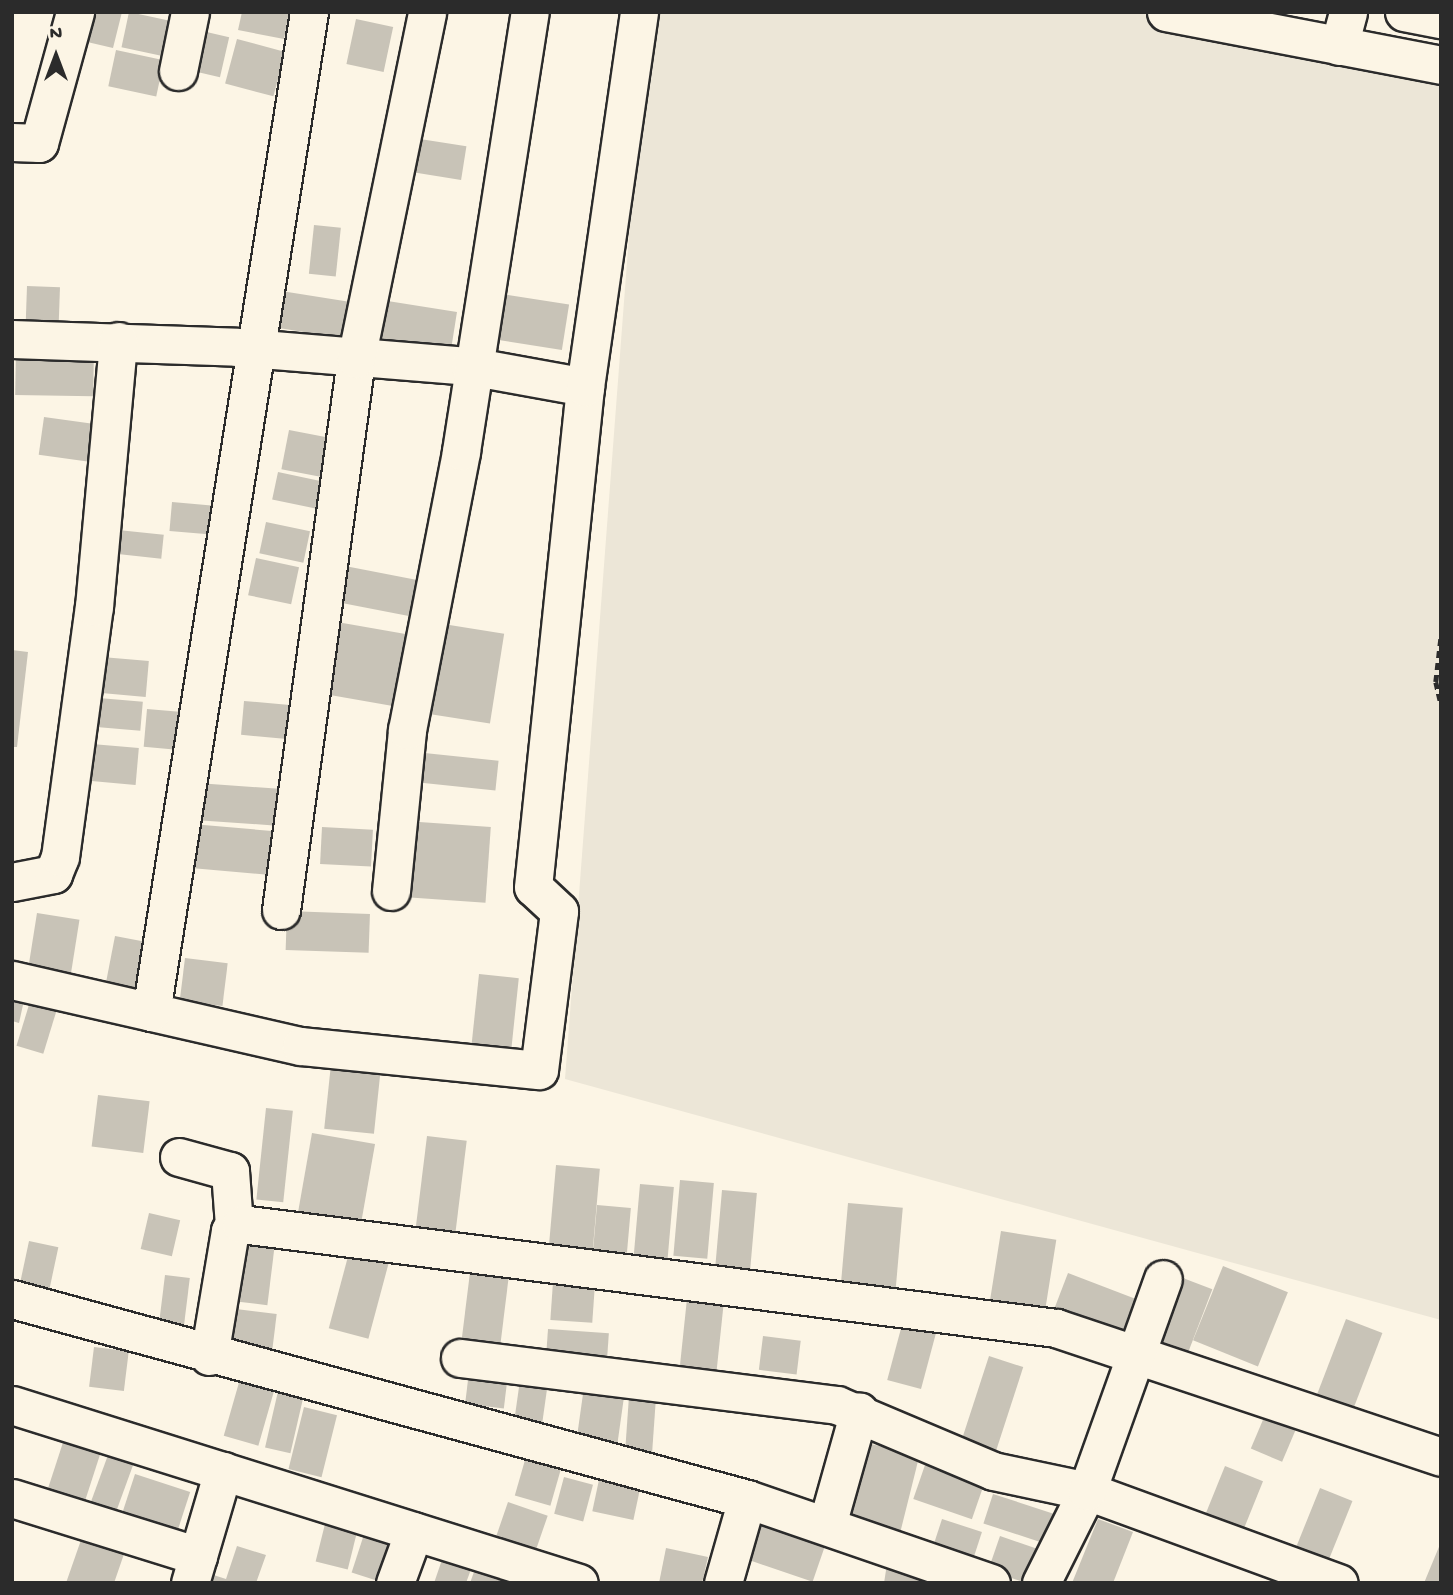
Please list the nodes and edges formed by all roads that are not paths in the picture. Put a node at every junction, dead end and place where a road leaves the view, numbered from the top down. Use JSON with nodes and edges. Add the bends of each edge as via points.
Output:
{"nodes":[{"id":1,"x":75,"y":12,"type":"edge"},
{"id":2,"x":190,"y":12,"type":"edge"},
{"id":3,"x":309,"y":12,"type":"edge"},
{"id":4,"x":427,"y":12,"type":"edge"},
{"id":5,"x":530,"y":12,"type":"edge"},
{"id":6,"x":639,"y":12,"type":"edge"},
{"id":7,"x":1166,"y":12,"type":"edge"},
{"id":8,"x":1404,"y":12,"type":"edge"},
{"id":9,"x":1441,"y":19,"type":"edge"},
{"id":10,"x":1344,"y":29,"type":"edge"},
{"id":11,"x":1441,"y":65,"type":"edge"},
{"id":12,"x":177,"y":71,"type":"dead end"},
{"id":13,"x":12,"y":142,"type":"edge"},
{"id":14,"x":12,"y":339,"type":"edge"},
{"id":15,"x":118,"y":341,"type":"junction"},
{"id":16,"x":256,"y":349,"type":"junction"},
{"id":17,"x":356,"y":359,"type":"junction"},
{"id":18,"x":470,"y":366,"type":"junction"},
{"id":19,"x":585,"y":387,"type":"junction"},
{"id":20,"x":12,"y":882,"type":"edge"},
{"id":21,"x":391,"y":891,"type":"dead end"},
{"id":22,"x":281,"y":910,"type":"dead end"},
{"id":23,"x":12,"y":980,"type":"edge"},
{"id":24,"x":151,"y":1012,"type":"junction"},
{"id":25,"x":180,"y":1157,"type":"dead end"},
{"id":26,"x":234,"y":1225,"type":"junction"},
{"id":27,"x":1163,"y":1279,"type":"dead end"},
{"id":28,"x":12,"y":1299,"type":"edge"},
{"id":29,"x":1136,"y":1353,"type":"junction"},
{"id":30,"x":209,"y":1356,"type":"junction"},
{"id":31,"x":460,"y":1358,"type":"dead end"},
{"id":32,"x":12,"y":1405,"type":"edge"},
{"id":33,"x":859,"y":1411,"type":"junction"},
{"id":34,"x":1441,"y":1457,"type":"edge"},
{"id":35,"x":223,"y":1471,"type":"junction"},
{"id":36,"x":1087,"y":1491,"type":"junction"},
{"id":37,"x":12,"y":1498,"type":"edge"},
{"id":38,"x":747,"y":1499,"type":"junction"},
{"id":39,"x":827,"y":1525,"type":"junction"},
{"id":40,"x":414,"y":1531,"type":"junction"},
{"id":41,"x":194,"y":1570,"type":"edge"},
{"id":42,"x":395,"y":1583,"type":"edge"},
{"id":43,"x":579,"y":1583,"type":"edge"},
{"id":44,"x":723,"y":1583,"type":"edge"},
{"id":45,"x":991,"y":1583,"type":"edge"},
{"id":46,"x":1041,"y":1583,"type":"edge"},
{"id":47,"x":1339,"y":1583,"type":"edge"}],
"edges":[{"from":1,"to":13,"type":"street","via":[[39,143]]},
{"from":2,"to":12,"type":"street"},
{"from":3,"to":16,"type":"street"},
{"from":4,"to":17,"type":"street"},
{"from":5,"to":18,"type":"street"},
{"from":6,"to":19,"type":"street"},
{"from":7,"to":10,"type":"street"},
{"from":8,"to":9,"type":"street"},
{"from":10,"to":11,"type":"street"},
{"from":14,"to":15,"type":"street"},
{"from":15,"to":16,"type":"street"},
{"from":15,"to":20,"type":"street","via":[[94,607],[60,857],[53,874]]},
{"from":16,"to":17,"type":"street"},
{"from":16,"to":24,"type":"street"},
{"from":17,"to":18,"type":"street"},
{"from":17,"to":22,"type":"street"},
{"from":18,"to":19,"type":"street"},
{"from":18,"to":21,"type":"street","via":[[407,730]]},
{"from":19,"to":24,"type":"street","via":[[533,887],[559,911],[539,1070],[301,1046]]},
{"from":23,"to":24,"type":"street"},
{"from":25,"to":26,"type":"street","via":[[230,1171]]},
{"from":26,"to":29,"type":"street","via":[[1056,1328]]},
{"from":26,"to":30,"type":"street"},
{"from":27,"to":29,"type":"street"},
{"from":28,"to":30,"type":"street"},
{"from":29,"to":34,"type":"street"},
{"from":29,"to":36,"type":"street"},
{"from":30,"to":38,"type":"street"},
{"from":31,"to":33,"type":"street"},
{"from":32,"to":35,"type":"street"},
{"from":33,"to":36,"type":"street","via":[[916,1443],[993,1471]]},
{"from":33,"to":39,"type":"street"},
{"from":35,"to":40,"type":"street"},
{"from":35,"to":41,"type":"street"},
{"from":36,"to":46,"type":"street"},
{"from":36,"to":47,"type":"street"},
{"from":37,"to":41,"type":"street"},
{"from":38,"to":39,"type":"street"},
{"from":38,"to":44,"type":"street"},
{"from":39,"to":45,"type":"street"},
{"from":40,"to":42,"type":"street"},
{"from":40,"to":43,"type":"street"}]}
